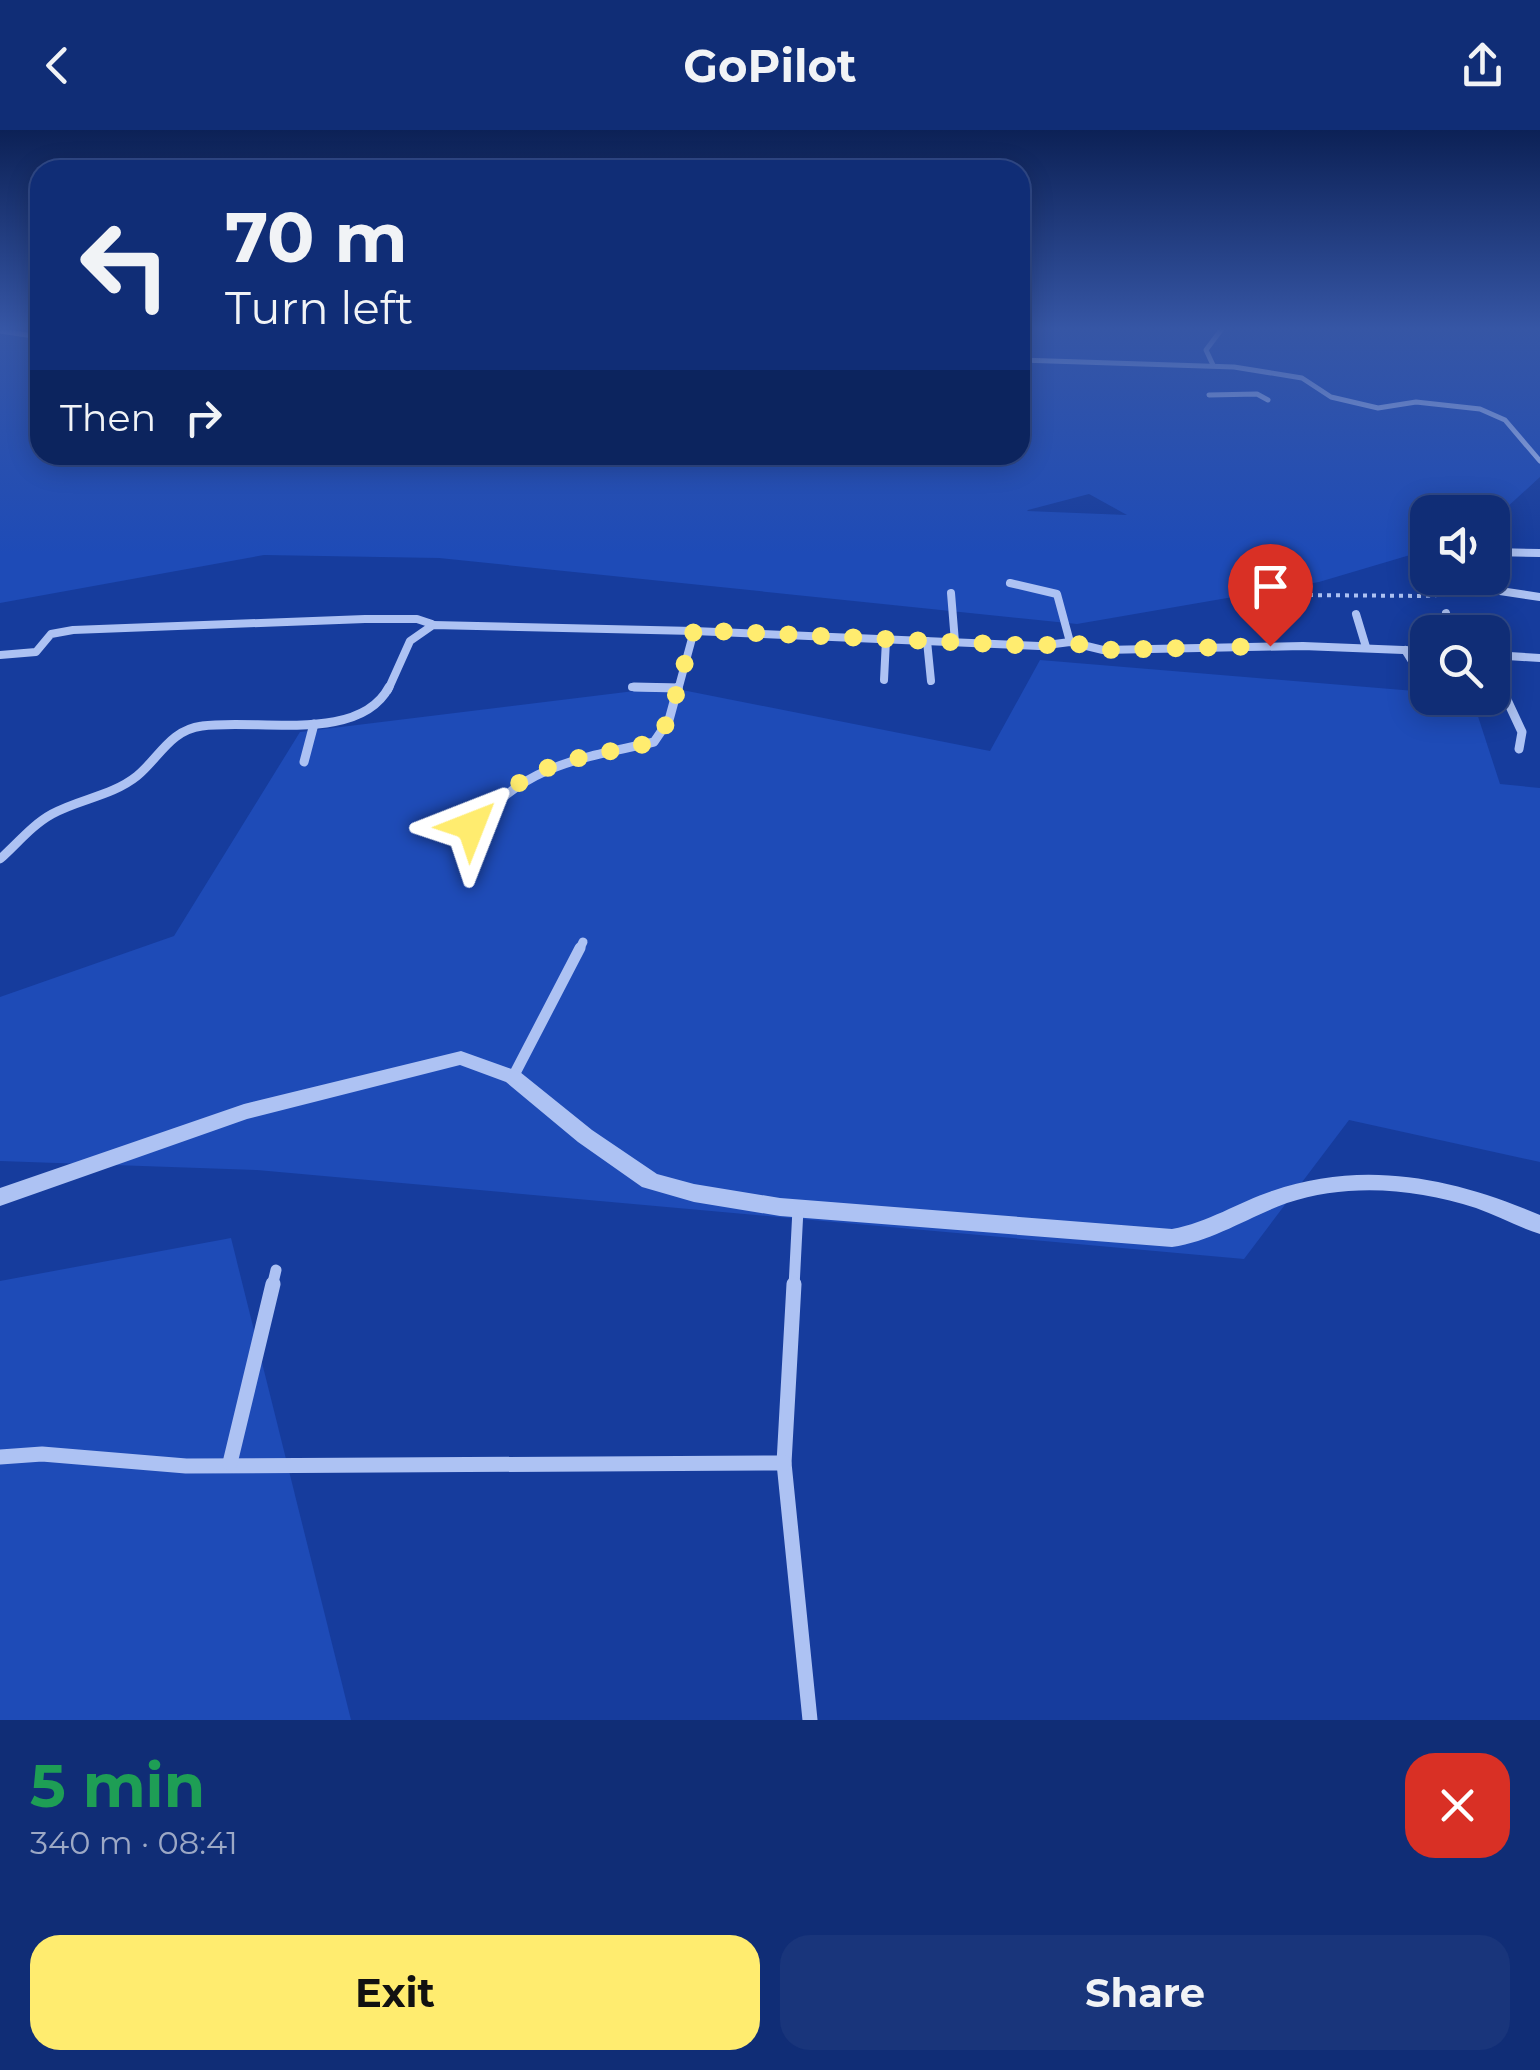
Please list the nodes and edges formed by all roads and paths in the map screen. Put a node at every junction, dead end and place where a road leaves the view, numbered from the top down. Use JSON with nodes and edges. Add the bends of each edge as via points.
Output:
{"nodes":[{"id":1,"x":1361,"y":404,"type":"edge"},
{"id":2,"x":1402,"y":404,"type":"edge"},
{"id":3,"x":1439,"y":404,"type":"edge"},
{"id":4,"x":1540,"y":461,"type":"edge"},
{"id":5,"x":1510,"y":552,"type":"edge"},
{"id":6,"x":1540,"y":553,"type":"edge"},
{"id":7,"x":1010,"y":583,"type":"dead end"},
{"id":8,"x":950,"y":592,"type":"dead end"},
{"id":9,"x":1510,"y":592,"type":"edge"},
{"id":10,"x":1300,"y":595,"type":"dead end"},
{"id":11,"x":1439,"y":595,"type":"edge"},
{"id":12,"x":1540,"y":597,"type":"edge"},
{"id":13,"x":1356,"y":614,"type":"dead end"},
{"id":14,"x":432,"y":625,"type":"junction"},
{"id":15,"x":694,"y":630,"type":"junction"},
{"id":16,"x":844,"y":638,"type":"junction"},
{"id":17,"x":886,"y":640,"type":"junction"},
{"id":18,"x":927,"y":641,"type":"junction"},
{"id":19,"x":955,"y":642,"type":"junction"},
{"id":20,"x":1070,"y":642,"type":"junction"},
{"id":21,"x":1366,"y":647,"type":"junction"},
{"id":22,"x":1405,"y":650,"type":"junction"},
{"id":23,"x":1410,"y":650,"type":"edge"},
{"id":24,"x":840,"y":652,"type":"dead end"},
{"id":25,"x":0,"y":655,"type":"edge"},
{"id":26,"x":1510,"y":656,"type":"edge"},
{"id":27,"x":1410,"y":658,"type":"edge"},
{"id":28,"x":1540,"y":658,"type":"edge"},
{"id":29,"x":884,"y":680,"type":"dead end"},
{"id":30,"x":931,"y":680,"type":"dead end"},
{"id":31,"x":632,"y":688,"type":"dead end"},
{"id":32,"x":678,"y":688,"type":"junction"},
{"id":33,"x":1510,"y":706,"type":"edge"},
{"id":34,"x":314,"y":724,"type":"junction"},
{"id":35,"x":1519,"y":749,"type":"dead end"},
{"id":36,"x":304,"y":762,"type":"dead end"},
{"id":37,"x":471,"y":826,"type":"dead end"},
{"id":38,"x":0,"y":859,"type":"edge"},
{"id":39,"x":583,"y":942,"type":"dead end"},
{"id":40,"x":513,"y":1077,"type":"junction"},
{"id":41,"x":0,"y":1197,"type":"edge"},
{"id":42,"x":798,"y":1209,"type":"junction"},
{"id":43,"x":1540,"y":1225,"type":"edge"},
{"id":44,"x":276,"y":1270,"type":"dead end"},
{"id":45,"x":0,"y":1457,"type":"edge"},
{"id":46,"x":784,"y":1462,"type":"junction"},
{"id":47,"x":230,"y":1463,"type":"junction"},
{"id":48,"x":810,"y":1720,"type":"edge"}],
"edges":[{"from":1,"to":2,"type":"street"},
{"from":3,"to":4,"type":"street","via":[[1480,408],[1505,420]]},
{"from":5,"to":6,"type":"street"},
{"from":7,"to":20,"type":"street","via":[[1057,594]]},
{"from":8,"to":19,"type":"street"},
{"from":9,"to":12,"type":"street"},
{"from":10,"to":11,"type":"path"},
{"from":13,"to":21,"type":"street"},
{"from":14,"to":15,"type":"street"},
{"from":14,"to":25,"type":"street","via":[[400,618],[74,630],[51,634],[36,652]]},
{"from":14,"to":34,"type":"street","via":[[412,638],[376,706]]},
{"from":15,"to":16,"type":"street"},
{"from":15,"to":32,"type":"street"},
{"from":16,"to":17,"type":"street"},
{"from":16,"to":24,"type":"street"},
{"from":17,"to":18,"type":"street"},
{"from":17,"to":29,"type":"street"},
{"from":18,"to":19,"type":"street"},
{"from":18,"to":30,"type":"street"},
{"from":19,"to":20,"type":"street"},
{"from":20,"to":21,"type":"street","via":[[1103,650]]},
{"from":21,"to":22,"type":"street"},
{"from":22,"to":23,"type":"street"},
{"from":22,"to":27,"type":"street"},
{"from":26,"to":28,"type":"street"},
{"from":31,"to":32,"type":"street"},
{"from":32,"to":37,"type":"street","via":[[654,742],[562,759],[500,794]]},
{"from":33,"to":35,"type":"street","via":[[1522,732]]},
{"from":34,"to":36,"type":"street"},
{"from":34,"to":38,"type":"street","via":[[184,730],[127,784],[47,816]]},
{"from":39,"to":40,"type":"street"},
{"from":40,"to":41,"type":"street","via":[[448,1059],[244,1112]]},
{"from":40,"to":42,"type":"street","via":[[650,1181]]},
{"from":42,"to":43,"type":"street","via":[[1172,1238],[1301,1190],[1394,1181]]},
{"from":42,"to":46,"type":"street"},
{"from":44,"to":47,"type":"street"},
{"from":45,"to":47,"type":"street"},
{"from":46,"to":47,"type":"street"},
{"from":46,"to":48,"type":"street"}]}
